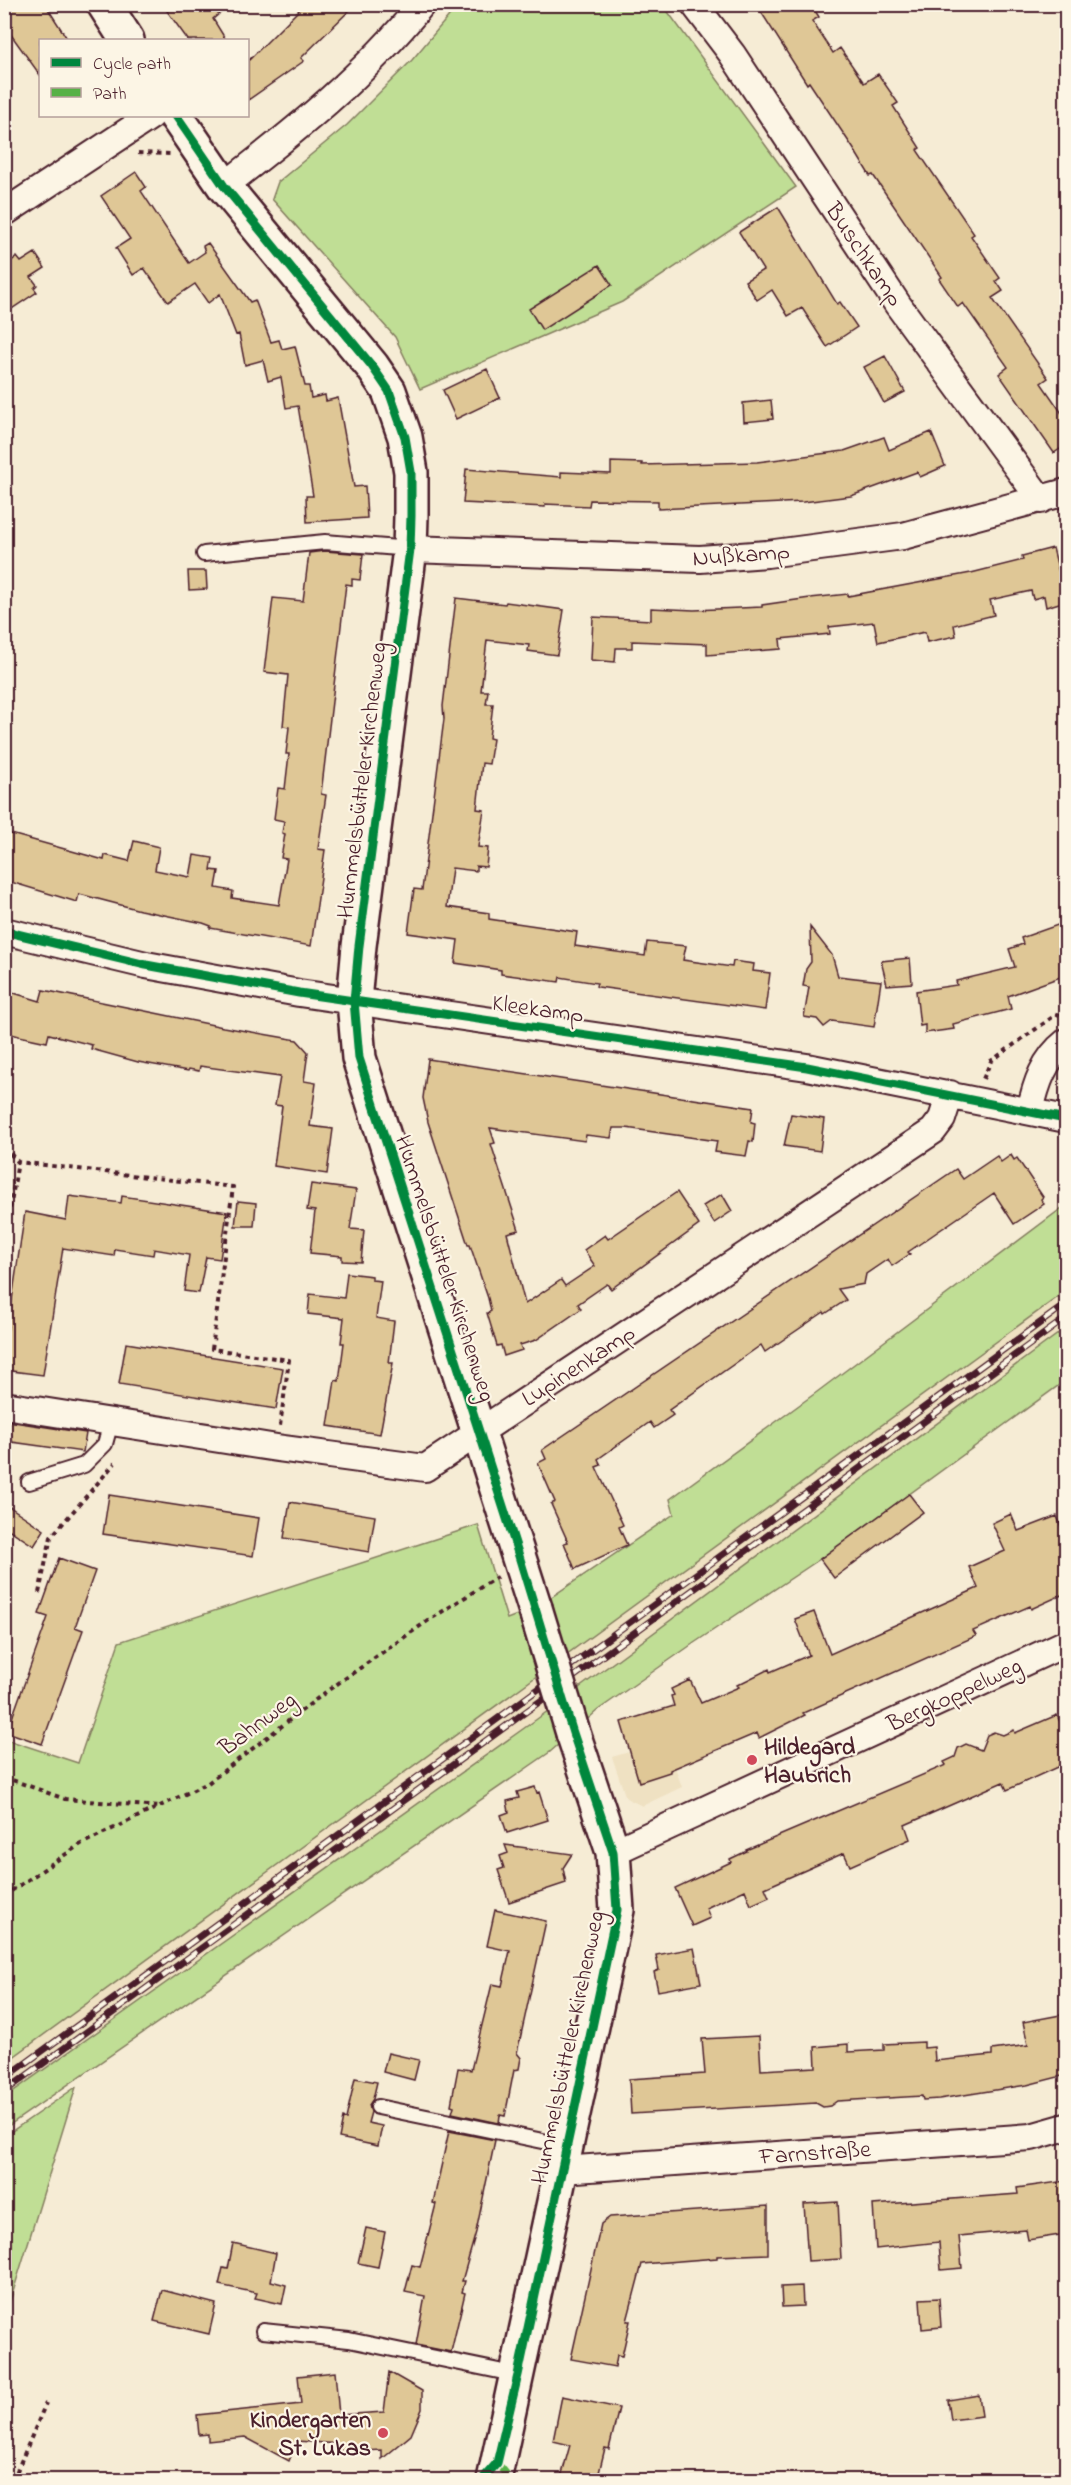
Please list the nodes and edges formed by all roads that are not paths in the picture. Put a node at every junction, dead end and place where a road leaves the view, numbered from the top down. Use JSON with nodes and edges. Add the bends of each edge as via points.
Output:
{"nodes":[{"id":1,"x":104,"y":4,"type":"edge"},
{"id":2,"x":422,"y":4,"type":"edge"},
{"id":3,"x":694,"y":4,"type":"edge"},
{"id":4,"x":126,"y":39,"type":"edge"},
{"id":5,"x":149,"y":117,"type":"edge"},
{"id":6,"x":177,"y":117,"type":"edge"},
{"id":7,"x":224,"y":186,"type":"junction"},
{"id":8,"x":4,"y":213,"type":"edge"},
{"id":9,"x":1066,"y":492,"type":"edge"},
{"id":10,"x":1041,"y":500,"type":"junction"},
{"id":11,"x":410,"y":549,"type":"junction"},
{"id":12,"x":204,"y":554,"type":"dead end"},
{"id":13,"x":4,"y":931,"type":"edge"},
{"id":14,"x":354,"y":1001,"type":"junction"},
{"id":15,"x":1066,"y":1042,"type":"edge"},
{"id":16,"x":950,"y":1094,"type":"junction"},
{"id":17,"x":1030,"y":1111,"type":"junction"},
{"id":18,"x":1066,"y":1119,"type":"edge"},
{"id":19,"x":4,"y":1404,"type":"edge"},
{"id":20,"x":117,"y":1422,"type":"junction"},
{"id":21,"x":478,"y":1431,"type":"junction"},
{"id":22,"x":29,"y":1482,"type":"dead end"},
{"id":23,"x":1066,"y":1643,"type":"edge"},
{"id":24,"x":613,"y":1852,"type":"junction"},
{"id":25,"x":378,"y":2108,"type":"dead end"},
{"id":26,"x":1066,"y":2127,"type":"edge"},
{"id":27,"x":564,"y":2158,"type":"junction"},
{"id":28,"x":263,"y":2331,"type":"dead end"},
{"id":29,"x":518,"y":2375,"type":"junction"},
{"id":30,"x":494,"y":2481,"type":"edge"}],
"edges":[{"from":1,"to":4,"type":"street"},
{"from":2,"to":7,"type":"street","via":[[392,41],[306,123]]},
{"from":3,"to":10,"type":"street","name":"Buschkamp","via":[[732,54],[898,305]]},
{"from":5,"to":8,"type":"street"},
{"from":6,"to":7,"type":"street","name":"Hummelsbütteler Kirchenweg"},
{"from":7,"to":11,"type":"street","name":"Hummelsbütteler Kirchenweg","via":[[372,366],[388,392],[405,437],[411,472]]},
{"from":9,"to":10,"type":"street","name":"Nußkamp"},
{"from":10,"to":11,"type":"street","name":"Nußkamp","via":[[903,536],[756,555],[699,559]]},
{"from":11,"to":12,"type":"lane","via":[[325,542]]},
{"from":11,"to":14,"type":"street","name":"Hummelsbütteler Kirchenweg"},
{"from":13,"to":14,"type":"street","name":"Kleekamp","via":[[146,965]]},
{"from":14,"to":16,"type":"street","name":"Kleekamp","via":[[807,1067]]},
{"from":14,"to":21,"type":"street","name":"Hummelsbütteler Kirchenweg","via":[[359,1058]]},
{"from":15,"to":17,"type":"street","via":[[1042,1071]]},
{"from":16,"to":17,"type":"street","name":"Kleekamp"},
{"from":16,"to":21,"type":"street","name":"Lupinenkamp","via":[[942,1119],[933,1131]]},
{"from":17,"to":18,"type":"street","name":"Kleekamp"},
{"from":19,"to":20,"type":"street","name":"Lupinenkamp"},
{"from":20,"to":21,"type":"street","name":"Lupinenkamp","via":[[424,1468]]},
{"from":20,"to":22,"type":"lane","via":[[105,1444],[84,1466]]},
{"from":21,"to":24,"type":"street","name":"Hummelsbütteler Kirchenweg","bridge":true},
{"from":23,"to":24,"type":"street","name":"Bergkoppelweg"},
{"from":24,"to":27,"type":"street","name":"Hummelsbütteler Kirchenweg","via":[[617,1910]]},
{"from":25,"to":27,"type":"lane"},
{"from":26,"to":27,"type":"street","name":"Farnstraße","via":[[1031,2137]]},
{"from":27,"to":29,"type":"street","name":"Hummelsbütteler Kirchenweg"},
{"from":28,"to":29,"type":"lane","via":[[349,2340]]},
{"from":29,"to":30,"type":"street","name":"Hummelsbütteler Kirchenweg"}]}
